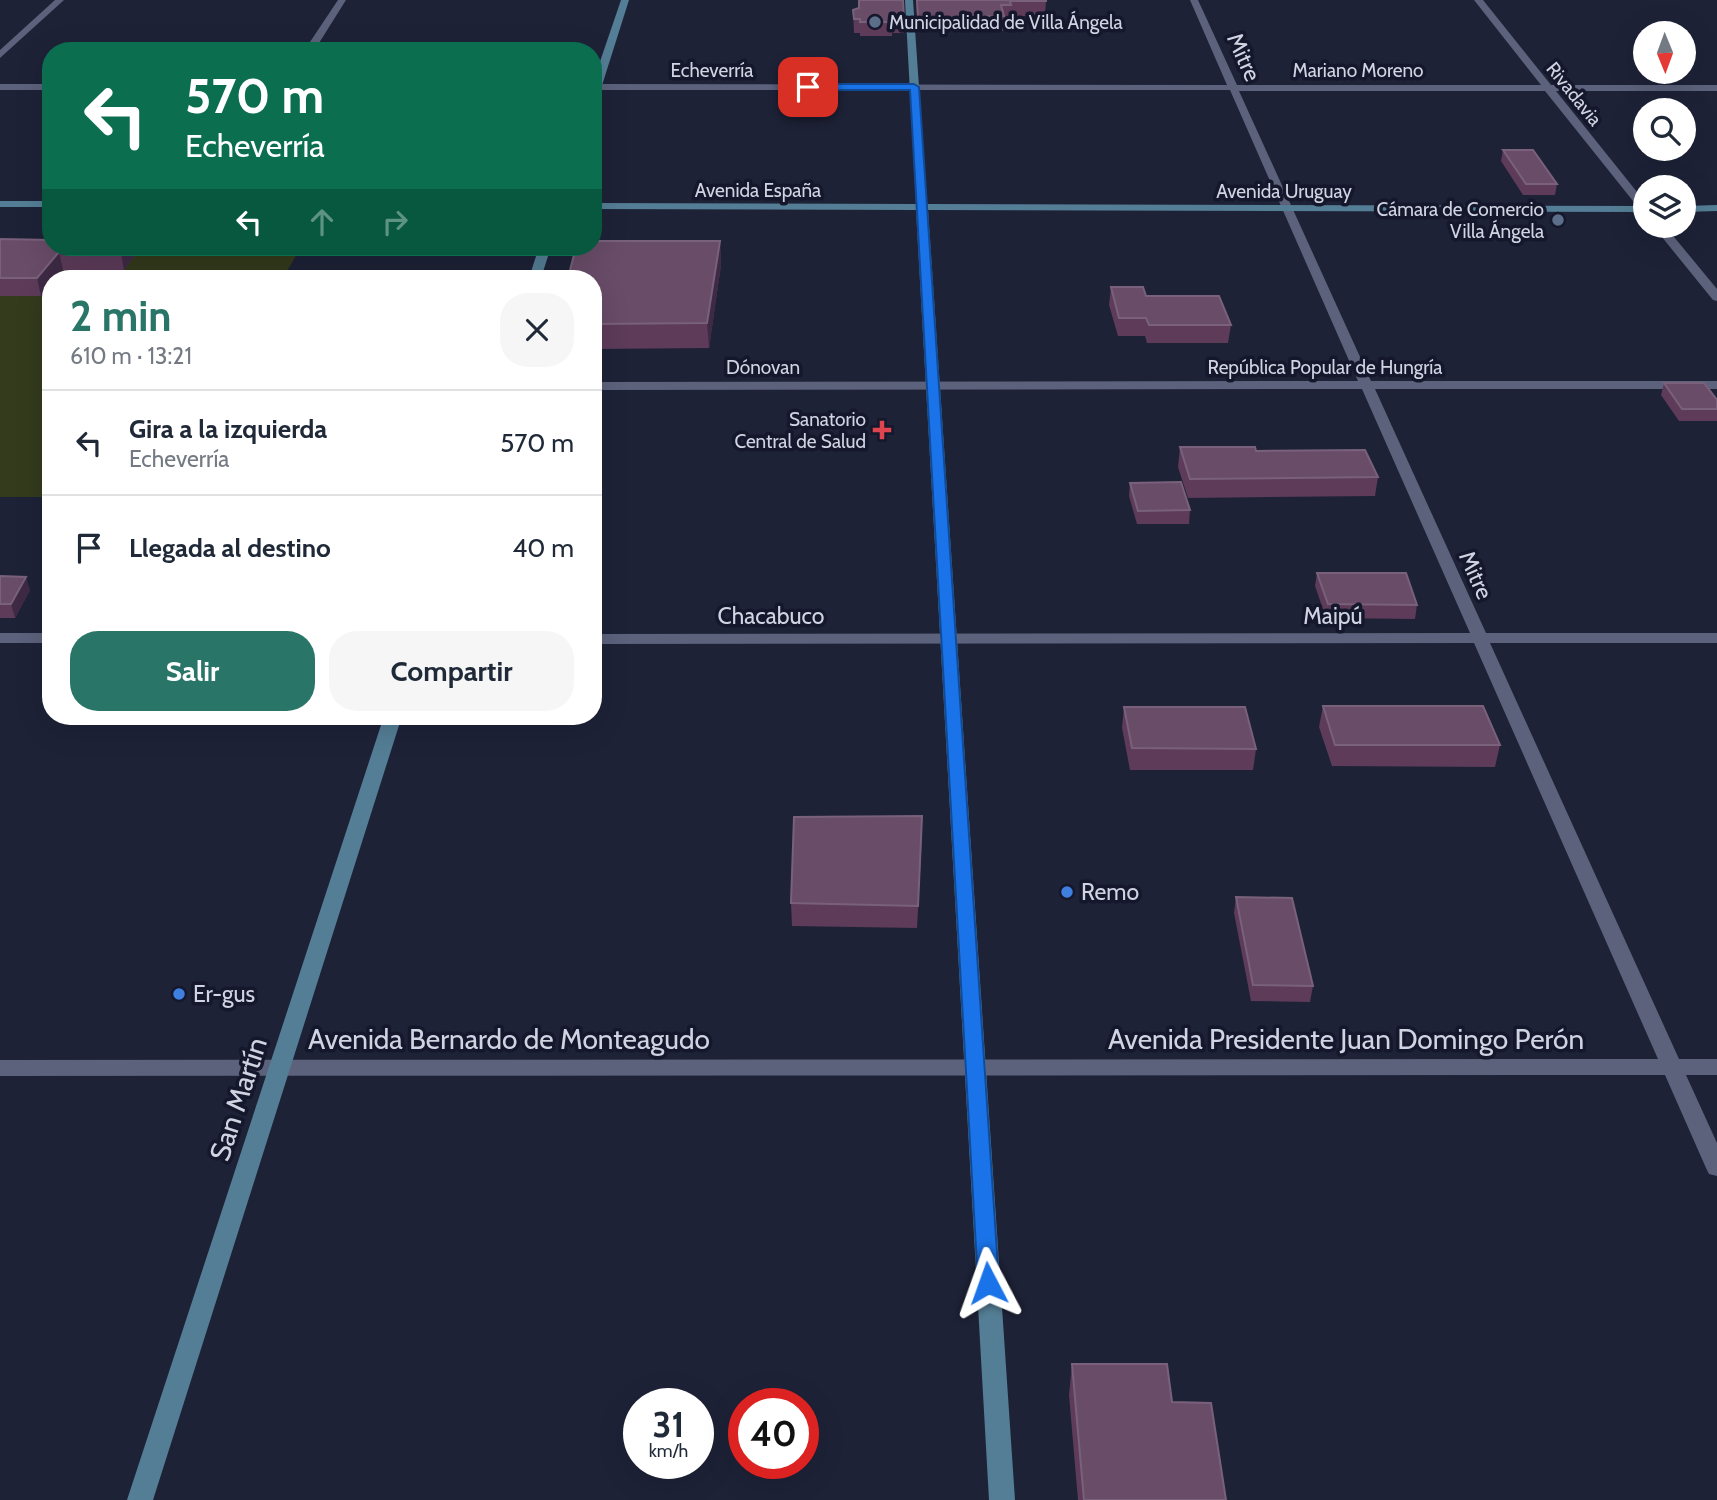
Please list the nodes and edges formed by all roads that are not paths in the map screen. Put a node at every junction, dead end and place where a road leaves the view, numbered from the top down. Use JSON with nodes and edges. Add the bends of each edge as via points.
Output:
{"nodes":[{"id":1,"x":60,"y":0,"type":"edge"},
{"id":2,"x":342,"y":0,"type":"edge"},
{"id":3,"x":625,"y":0,"type":"edge"},
{"id":4,"x":909,"y":0,"type":"edge"},
{"id":5,"x":1194,"y":0,"type":"edge"},
{"id":6,"x":1478,"y":0,"type":"edge"},
{"id":7,"x":315,"y":42,"type":"edge"},
{"id":8,"x":0,"y":55,"type":"edge"},
{"id":9,"x":602,"y":68,"type":"edge"},
{"id":10,"x":0,"y":87,"type":"edge"},
{"id":11,"x":42,"y":87,"type":"edge"},
{"id":12,"x":914,"y":87,"type":"junction"},
{"id":13,"x":1233,"y":87,"type":"junction"},
{"id":14,"x":1546,"y":88,"type":"junction"},
{"id":15,"x":1717,"y":88,"type":"edge"},
{"id":16,"x":602,"y":91,"type":"edge"},
{"id":17,"x":1633,"y":194,"type":"edge"},
{"id":18,"x":0,"y":204,"type":"edge"},
{"id":19,"x":42,"y":204,"type":"edge"},
{"id":20,"x":602,"y":206,"type":"edge"},
{"id":21,"x":1696,"y":208,"type":"edge"},
{"id":22,"x":1717,"y":208,"type":"edge"},
{"id":23,"x":922,"y":209,"type":"junction"},
{"id":24,"x":1288,"y":209,"type":"junction"},
{"id":25,"x":1633,"y":209,"type":"edge"},
{"id":26,"x":1669,"y":238,"type":"edge"},
{"id":27,"x":1717,"y":297,"type":"edge"},
{"id":28,"x":1717,"y":385,"type":"edge"},
{"id":29,"x":602,"y":386,"type":"edge"},
{"id":30,"x":1367,"y":386,"type":"junction"},
{"id":31,"x":933,"y":387,"type":"junction"},
{"id":32,"x":0,"y":638,"type":"edge"},
{"id":33,"x":42,"y":638,"type":"edge"},
{"id":34,"x":949,"y":638,"type":"junction"},
{"id":35,"x":1479,"y":638,"type":"junction"},
{"id":36,"x":1717,"y":638,"type":"edge"},
{"id":37,"x":602,"y":639,"type":"edge"},
{"id":38,"x":390,"y":725,"type":"edge"},
{"id":39,"x":975,"y":1067,"type":"junction"},
{"id":40,"x":1672,"y":1067,"type":"junction"},
{"id":41,"x":1717,"y":1067,"type":"edge"},
{"id":42,"x":0,"y":1068,"type":"edge"},
{"id":43,"x":279,"y":1068,"type":"junction"},
{"id":44,"x":1717,"y":1168,"type":"edge"},
{"id":45,"x":140,"y":1500,"type":"edge"},
{"id":46,"x":1002,"y":1500,"type":"edge"}],
"edges":[{"from":1,"to":8,"type":"street"},
{"from":2,"to":7,"type":"street"},
{"from":3,"to":9,"type":"street"},
{"from":4,"to":12,"type":"street"},
{"from":5,"to":13,"type":"street","name":"Mitre"},
{"from":6,"to":14,"type":"street","name":"Rivadavia"},
{"from":10,"to":11,"type":"street"},
{"from":12,"to":13,"type":"street","name":"Mariano Moreno"},
{"from":12,"to":16,"type":"street","name":"Echeverría"},
{"from":12,"to":23,"type":"street"},
{"from":13,"to":14,"type":"street","name":"Mariano Moreno"},
{"from":13,"to":24,"type":"street","name":"Mitre"},
{"from":14,"to":15,"type":"street","name":"Mariano Moreno"},
{"from":14,"to":17,"type":"street","name":"Rivadavia"},
{"from":18,"to":19,"type":"street"},
{"from":20,"to":23,"type":"street","name":"Avenida España"},
{"from":21,"to":22,"type":"street"},
{"from":23,"to":24,"type":"street","name":"Avenida Uruguay"},
{"from":23,"to":31,"type":"street"},
{"from":24,"to":25,"type":"street","name":"Avenida Uruguay"},
{"from":24,"to":30,"type":"street","name":"Mitre"},
{"from":26,"to":27,"type":"street"},
{"from":28,"to":30,"type":"street","name":"República Popular de Hungría"},
{"from":29,"to":31,"type":"street","name":"Dónovan"},
{"from":30,"to":31,"type":"street","name":"República Popular de Hungría"},
{"from":30,"to":35,"type":"street","name":"Mitre"},
{"from":31,"to":34,"type":"street"},
{"from":32,"to":33,"type":"street"},
{"from":34,"to":35,"type":"street","name":"Maipú"},
{"from":34,"to":37,"type":"street","name":"Chacabuco"},
{"from":34,"to":39,"type":"street"},
{"from":35,"to":36,"type":"street","name":"Maipú"},
{"from":35,"to":40,"type":"street","name":"Mitre"},
{"from":38,"to":43,"type":"street","name":"San Martín"},
{"from":39,"to":40,"type":"street","name":"Avenida Presidente Juan Domingo Perón"},
{"from":39,"to":43,"type":"street","name":"Avenida Bernardo de Monteagudo"},
{"from":39,"to":46,"type":"street"},
{"from":40,"to":41,"type":"street","name":"Avenida Presidente Juan Domingo Perón"},
{"from":40,"to":44,"type":"street","name":"Mitre"},
{"from":42,"to":43,"type":"street","name":"Avenida Bernardo de Monteagudo"},
{"from":43,"to":45,"type":"street","name":"San Martín"}]}
